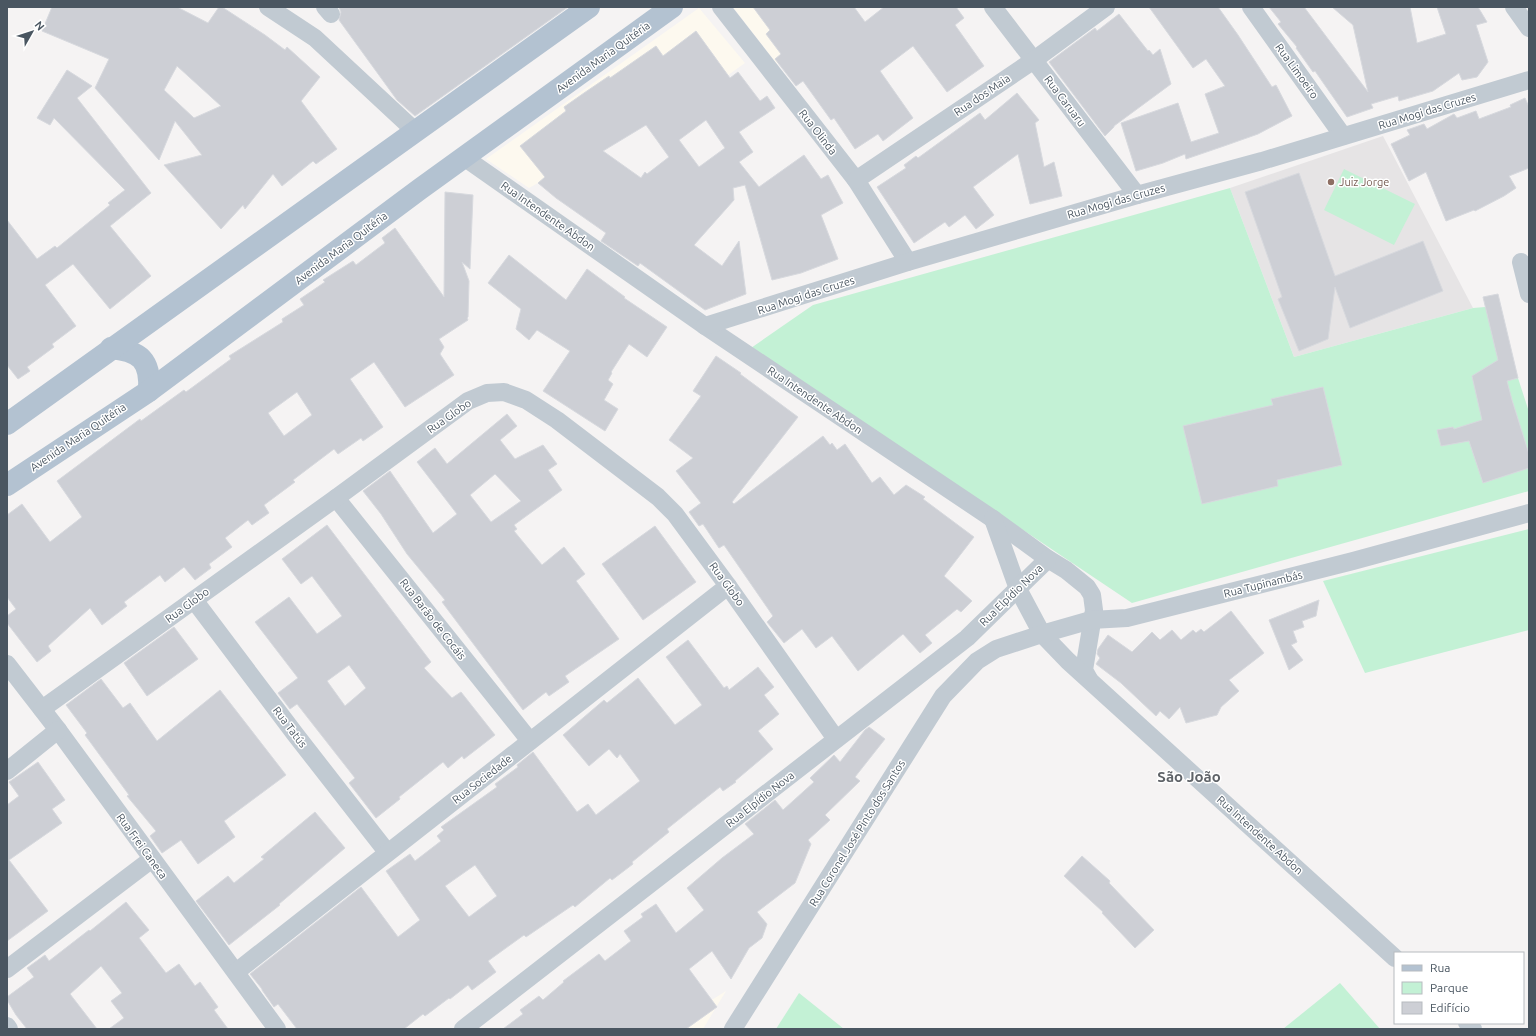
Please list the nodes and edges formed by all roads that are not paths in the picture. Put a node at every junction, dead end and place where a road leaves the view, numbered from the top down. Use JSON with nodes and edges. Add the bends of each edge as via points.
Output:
{"nodes":[{"id":1,"x":268,"y":7,"type":"edge"},
{"id":2,"x":589,"y":7,"type":"edge"},
{"id":3,"x":672,"y":7,"type":"edge"},
{"id":4,"x":721,"y":7,"type":"edge"},
{"id":5,"x":993,"y":7,"type":"edge"},
{"id":6,"x":1106,"y":7,"type":"edge"},
{"id":7,"x":1251,"y":7,"type":"edge"},
{"id":8,"x":1514,"y":7,"type":"edge"},
{"id":9,"x":1528,"y":23,"type":"edge"},
{"id":10,"x":1034,"y":60,"type":"junction"},
{"id":11,"x":1529,"y":80,"type":"edge"},
{"id":12,"x":415,"y":131,"type":"junction"},
{"id":13,"x":1343,"y":136,"type":"junction"},
{"id":14,"x":465,"y":158,"type":"junction"},
{"id":15,"x":856,"y":180,"type":"junction"},
{"id":16,"x":1137,"y":195,"type":"junction"},
{"id":17,"x":908,"y":262,"type":"junction"},
{"id":18,"x":1521,"y":262,"type":"dead end"},
{"id":19,"x":1529,"y":294,"type":"edge"},
{"id":20,"x":705,"y":326,"type":"junction"},
{"id":21,"x":111,"y":348,"type":"junction"},
{"id":22,"x":148,"y":390,"type":"junction"},
{"id":23,"x":7,"y":424,"type":"edge"},
{"id":24,"x":7,"y":485,"type":"edge"},
{"id":25,"x":336,"y":498,"type":"junction"},
{"id":26,"x":1529,"y":513,"type":"edge"},
{"id":27,"x":992,"y":519,"type":"junction"},
{"id":28,"x":1048,"y":559,"type":"junction"},
{"id":29,"x":728,"y":586,"type":"junction"},
{"id":30,"x":1018,"y":589,"type":"junction"},
{"id":31,"x":194,"y":600,"type":"junction"},
{"id":32,"x":1091,"y":620,"type":"junction"},
{"id":33,"x":1042,"y":634,"type":"junction"},
{"id":34,"x":996,"y":649,"type":"joint"},
{"id":35,"x":7,"y":664,"type":"edge"},
{"id":36,"x":1089,"y":679,"type":"junction"},
{"id":37,"x":42,"y":709,"type":"junction"},
{"id":38,"x":58,"y":730,"type":"junction"},
{"id":39,"x":836,"y":739,"type":"junction"},
{"id":40,"x":530,"y":741,"type":"junction"},
{"id":41,"x":7,"y":771,"type":"edge"},
{"id":42,"x":387,"y":852,"type":"junction"},
{"id":43,"x":152,"y":859,"type":"junction"},
{"id":44,"x":1394,"y":957,"type":"edge"},
{"id":45,"x":7,"y":969,"type":"edge"},
{"id":46,"x":236,"y":972,"type":"junction"},
{"id":47,"x":7,"y":1026,"type":"edge"},
{"id":48,"x":9,"y":1029,"type":"edge"},
{"id":49,"x":277,"y":1029,"type":"edge"},
{"id":50,"x":463,"y":1029,"type":"edge"},
{"id":51,"x":733,"y":1029,"type":"edge"}],
"edges":[{"from":1,"to":12,"type":"street","via":[[315,38]]},
{"from":2,"to":12,"type":"main road"},
{"from":3,"to":14,"type":"main road","name":"Avenida Maria Quitéria"},
{"from":4,"to":15,"type":"street","name":"Rua Olinda"},
{"from":5,"to":10,"type":"street","name":"Rua Caruaru"},
{"from":6,"to":10,"type":"street","name":"Rua dos Maia"},
{"from":7,"to":13,"type":"street","name":"Rua Limoeiro"},
{"from":8,"to":9,"type":"street"},
{"from":10,"to":15,"type":"street","name":"Rua dos Maia"},
{"from":10,"to":16,"type":"street","name":"Rua Caruaru"},
{"from":11,"to":13,"type":"street","name":"Rua Mogi das Cruzes"},
{"from":12,"to":21,"type":"main road"},
{"from":13,"to":16,"type":"street","name":"Rua Mogi das Cruzes"},
{"from":14,"to":20,"type":"street","name":"Rua Intendente Abdon"},
{"from":14,"to":22,"type":"main road","name":"Avenida Maria Quitéria"},
{"from":15,"to":17,"type":"street","name":"Rua Olinda"},
{"from":16,"to":17,"type":"street","name":"Rua Mogi das Cruzes"},
{"from":17,"to":20,"type":"street","name":"Rua Mogi das Cruzes"},
{"from":18,"to":19,"type":"street"},
{"from":20,"to":27,"type":"street","name":"Rua Intendente Abdon"},
{"from":21,"to":22,"type":"main road","via":[[132,352],[146,364],[150,378]]},
{"from":21,"to":23,"type":"main road"},
{"from":22,"to":24,"type":"main road","name":"Avenida Maria Quitéria"},
{"from":25,"to":29,"type":"street","name":"Rua Globo","via":[[468,401],[487,393],[504,392],[526,400],[558,420],[658,497],[675,514]]},
{"from":25,"to":31,"type":"street","name":"Rua Globo"},
{"from":25,"to":40,"type":"street","name":"Rua Barão de Cocáis"},
{"from":26,"to":32,"type":"street","name":"Rua Tupinambás","via":[[1354,561],[1127,618]]},
{"from":27,"to":28,"type":"street","name":"Rua Intendente Abdon"},
{"from":27,"to":30,"type":"street"},
{"from":28,"to":30,"type":"street","name":"Rua Elpídio Nova"},
{"from":28,"to":32,"type":"street","name":"Rua Intendente Abdon","via":[[1087,587],[1092,595],[1094,610]]},
{"from":29,"to":39,"type":"street","name":"Rua Globo"},
{"from":29,"to":40,"type":"street","name":"Rua Sociedade"},
{"from":30,"to":33,"type":"street"},
{"from":30,"to":39,"type":"street","name":"Rua Elpídio Nova","via":[[967,638]]},
{"from":31,"to":37,"type":"street","name":"Rua Globo"},
{"from":31,"to":42,"type":"street","name":"Rua Tatús"},
{"from":32,"to":33,"type":"street","name":"Rua Tupinambás"},
{"from":32,"to":36,"type":"street","name":"Rua Intendente Abdon","via":[[1084,670]]},
{"from":33,"to":34,"type":"street","name":"Rua Tupinambás"},
{"from":33,"to":36,"type":"street","name":"Rua Intendente Abdon"},
{"from":34,"to":51,"type":"street","name":"Rua Coronel José Pinto dos Santos","via":[[977,661],[943,696]]},
{"from":35,"to":37,"type":"street","name":"Rua Frei Caneca"},
{"from":36,"to":44,"type":"street","name":"Rua Intendente Abdon"},
{"from":37,"to":38,"type":"street","name":"Rua Frei Caneca"},
{"from":38,"to":41,"type":"street"},
{"from":38,"to":43,"type":"street","name":"Rua Frei Caneca"},
{"from":39,"to":50,"type":"street","name":"Rua Elpídio Nova"},
{"from":40,"to":42,"type":"street","name":"Rua Sociedade"},
{"from":42,"to":46,"type":"street","name":"Rua Sociedade"},
{"from":43,"to":45,"type":"street"},
{"from":43,"to":46,"type":"street","name":"Rua Frei Caneca"},
{"from":46,"to":49,"type":"street","name":"Rua Frei Caneca"},
{"from":47,"to":48,"type":"street"}]}
